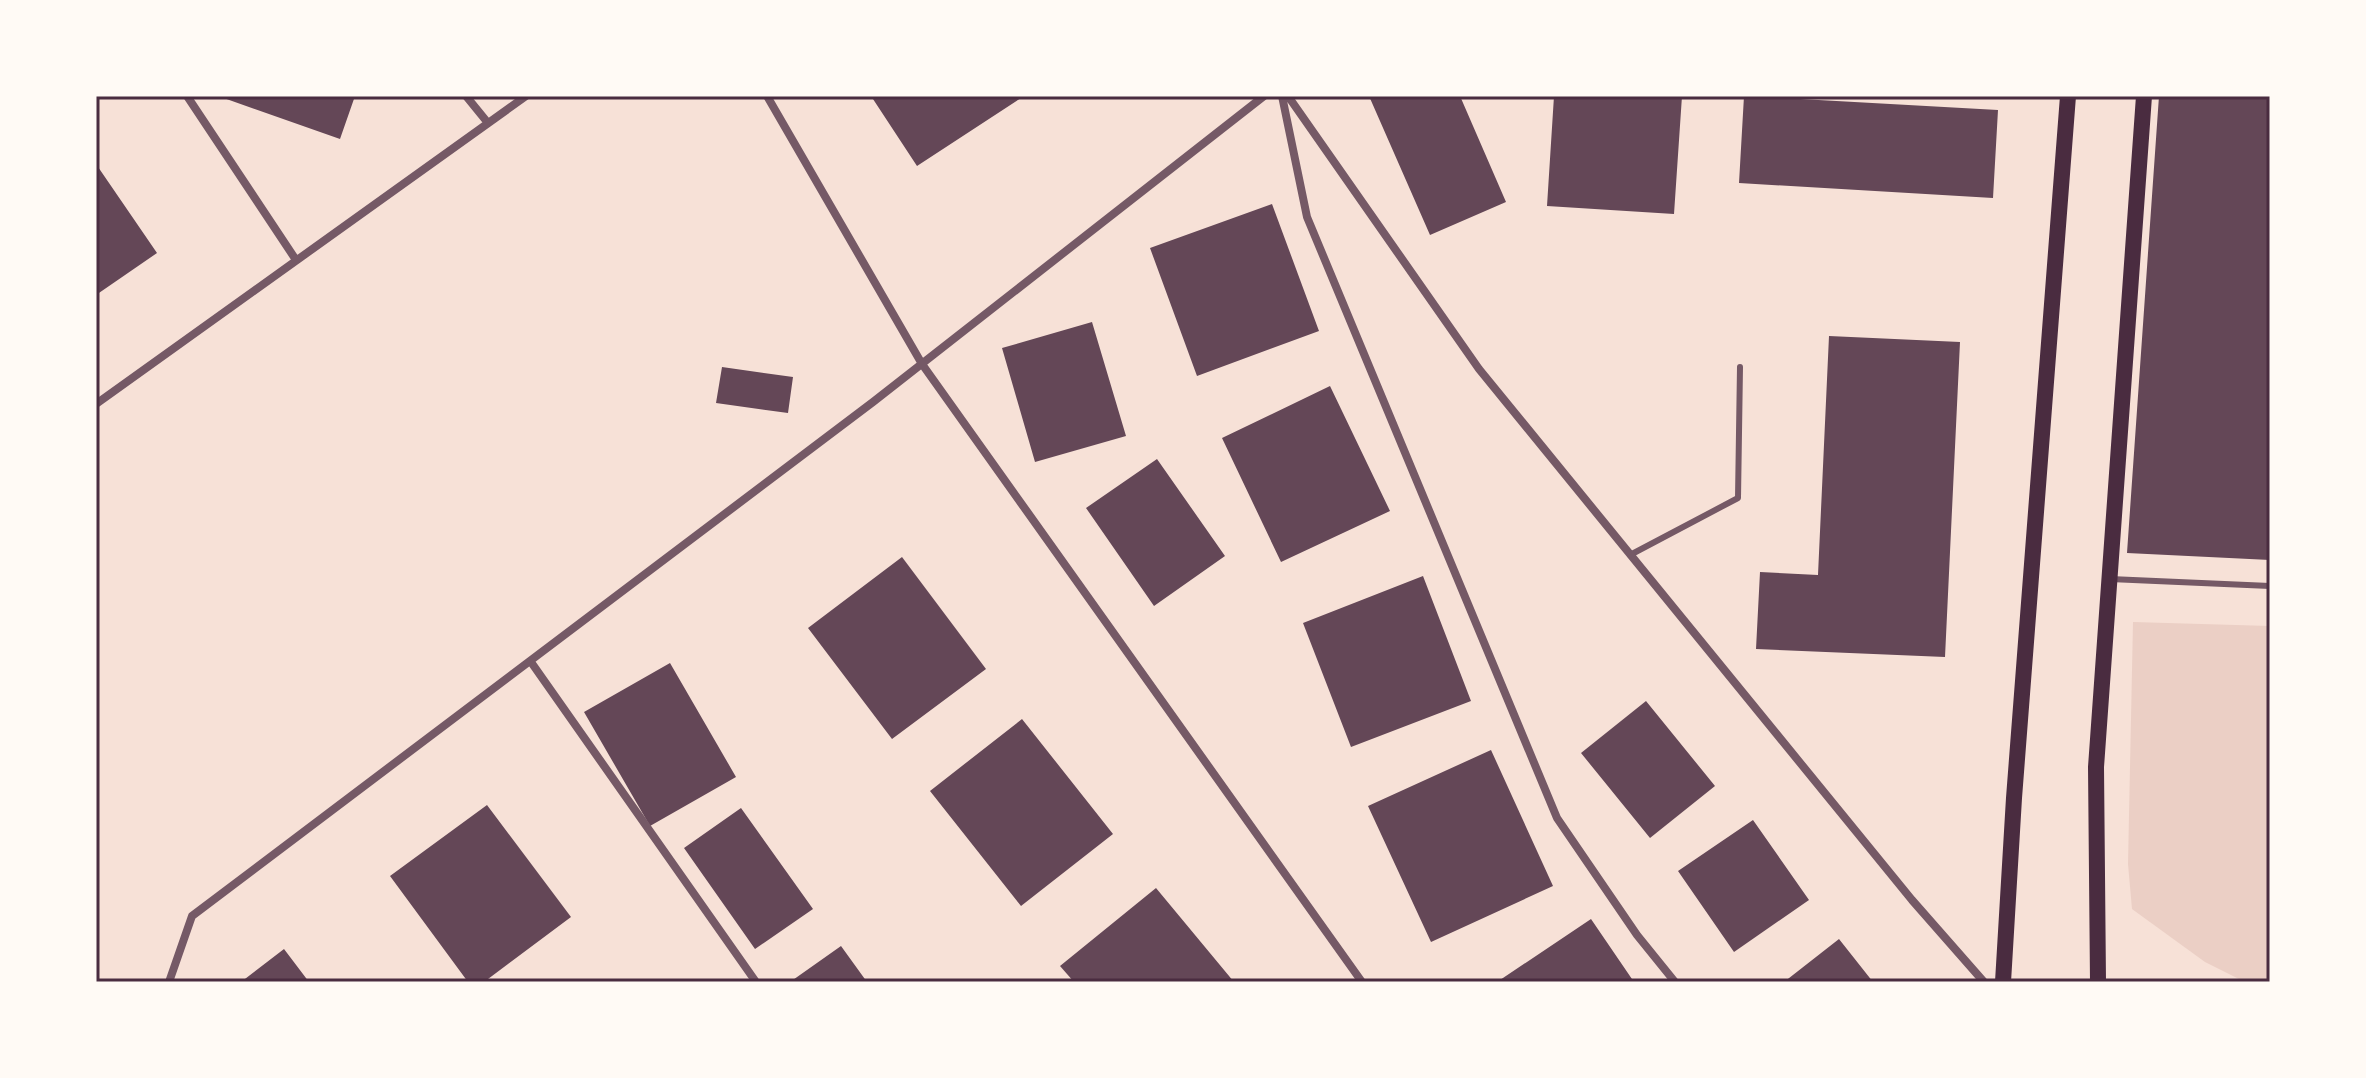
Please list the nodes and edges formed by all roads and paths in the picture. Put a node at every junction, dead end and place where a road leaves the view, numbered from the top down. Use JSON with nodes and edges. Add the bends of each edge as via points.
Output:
{"nodes":[{"id":1,"x":187,"y":96,"type":"edge"},
{"id":2,"x":466,"y":96,"type":"edge"},
{"id":3,"x":526,"y":96,"type":"edge"},
{"id":4,"x":767,"y":96,"type":"edge"},
{"id":5,"x":1264,"y":96,"type":"edge"},
{"id":6,"x":1285,"y":96,"type":"edge"},
{"id":7,"x":2068,"y":96,"type":"edge"},
{"id":8,"x":2144,"y":96,"type":"edge"},
{"id":9,"x":488,"y":123,"type":"junction"},
{"id":10,"x":296,"y":260,"type":"junction"},
{"id":11,"x":922,"y":364,"type":"junction"},
{"id":12,"x":1740,"y":367,"type":"dead end"},
{"id":13,"x":96,"y":404,"type":"edge"},
{"id":14,"x":1630,"y":555,"type":"junction"},
{"id":15,"x":2110,"y":579,"type":"junction"},
{"id":16,"x":2270,"y":586,"type":"edge"},
{"id":17,"x":531,"y":662,"type":"junction"},
{"id":18,"x":169,"y":982,"type":"edge"},
{"id":19,"x":756,"y":982,"type":"edge"},
{"id":20,"x":1362,"y":982,"type":"edge"},
{"id":21,"x":1675,"y":982,"type":"edge"},
{"id":22,"x":1984,"y":982,"type":"edge"},
{"id":23,"x":2003,"y":982,"type":"edge"},
{"id":24,"x":2098,"y":982,"type":"edge"}],
"edges":[{"from":1,"to":10,"type":"street"},
{"from":2,"to":9,"type":"street"},
{"from":3,"to":9,"type":"street"},
{"from":4,"to":11,"type":"street"},
{"from":5,"to":11,"type":"street"},
{"from":6,"to":14,"type":"street","via":[[1479,369]]},
{"from":6,"to":21,"type":"street","via":[[1307,217],[1557,818]]},
{"from":7,"to":23,"type":"main road"},
{"from":8,"to":15,"type":"main road"},
{"from":9,"to":10,"type":"street"},
{"from":10,"to":13,"type":"street"},
{"from":11,"to":17,"type":"street"},
{"from":11,"to":20,"type":"street"},
{"from":12,"to":14,"type":"lane","via":[[1738,498]]},
{"from":14,"to":22,"type":"street"},
{"from":15,"to":16,"type":"lane"},
{"from":15,"to":24,"type":"main road","via":[[2096,767]]},
{"from":17,"to":18,"type":"street","via":[[192,916]]},
{"from":17,"to":19,"type":"street"}]}
